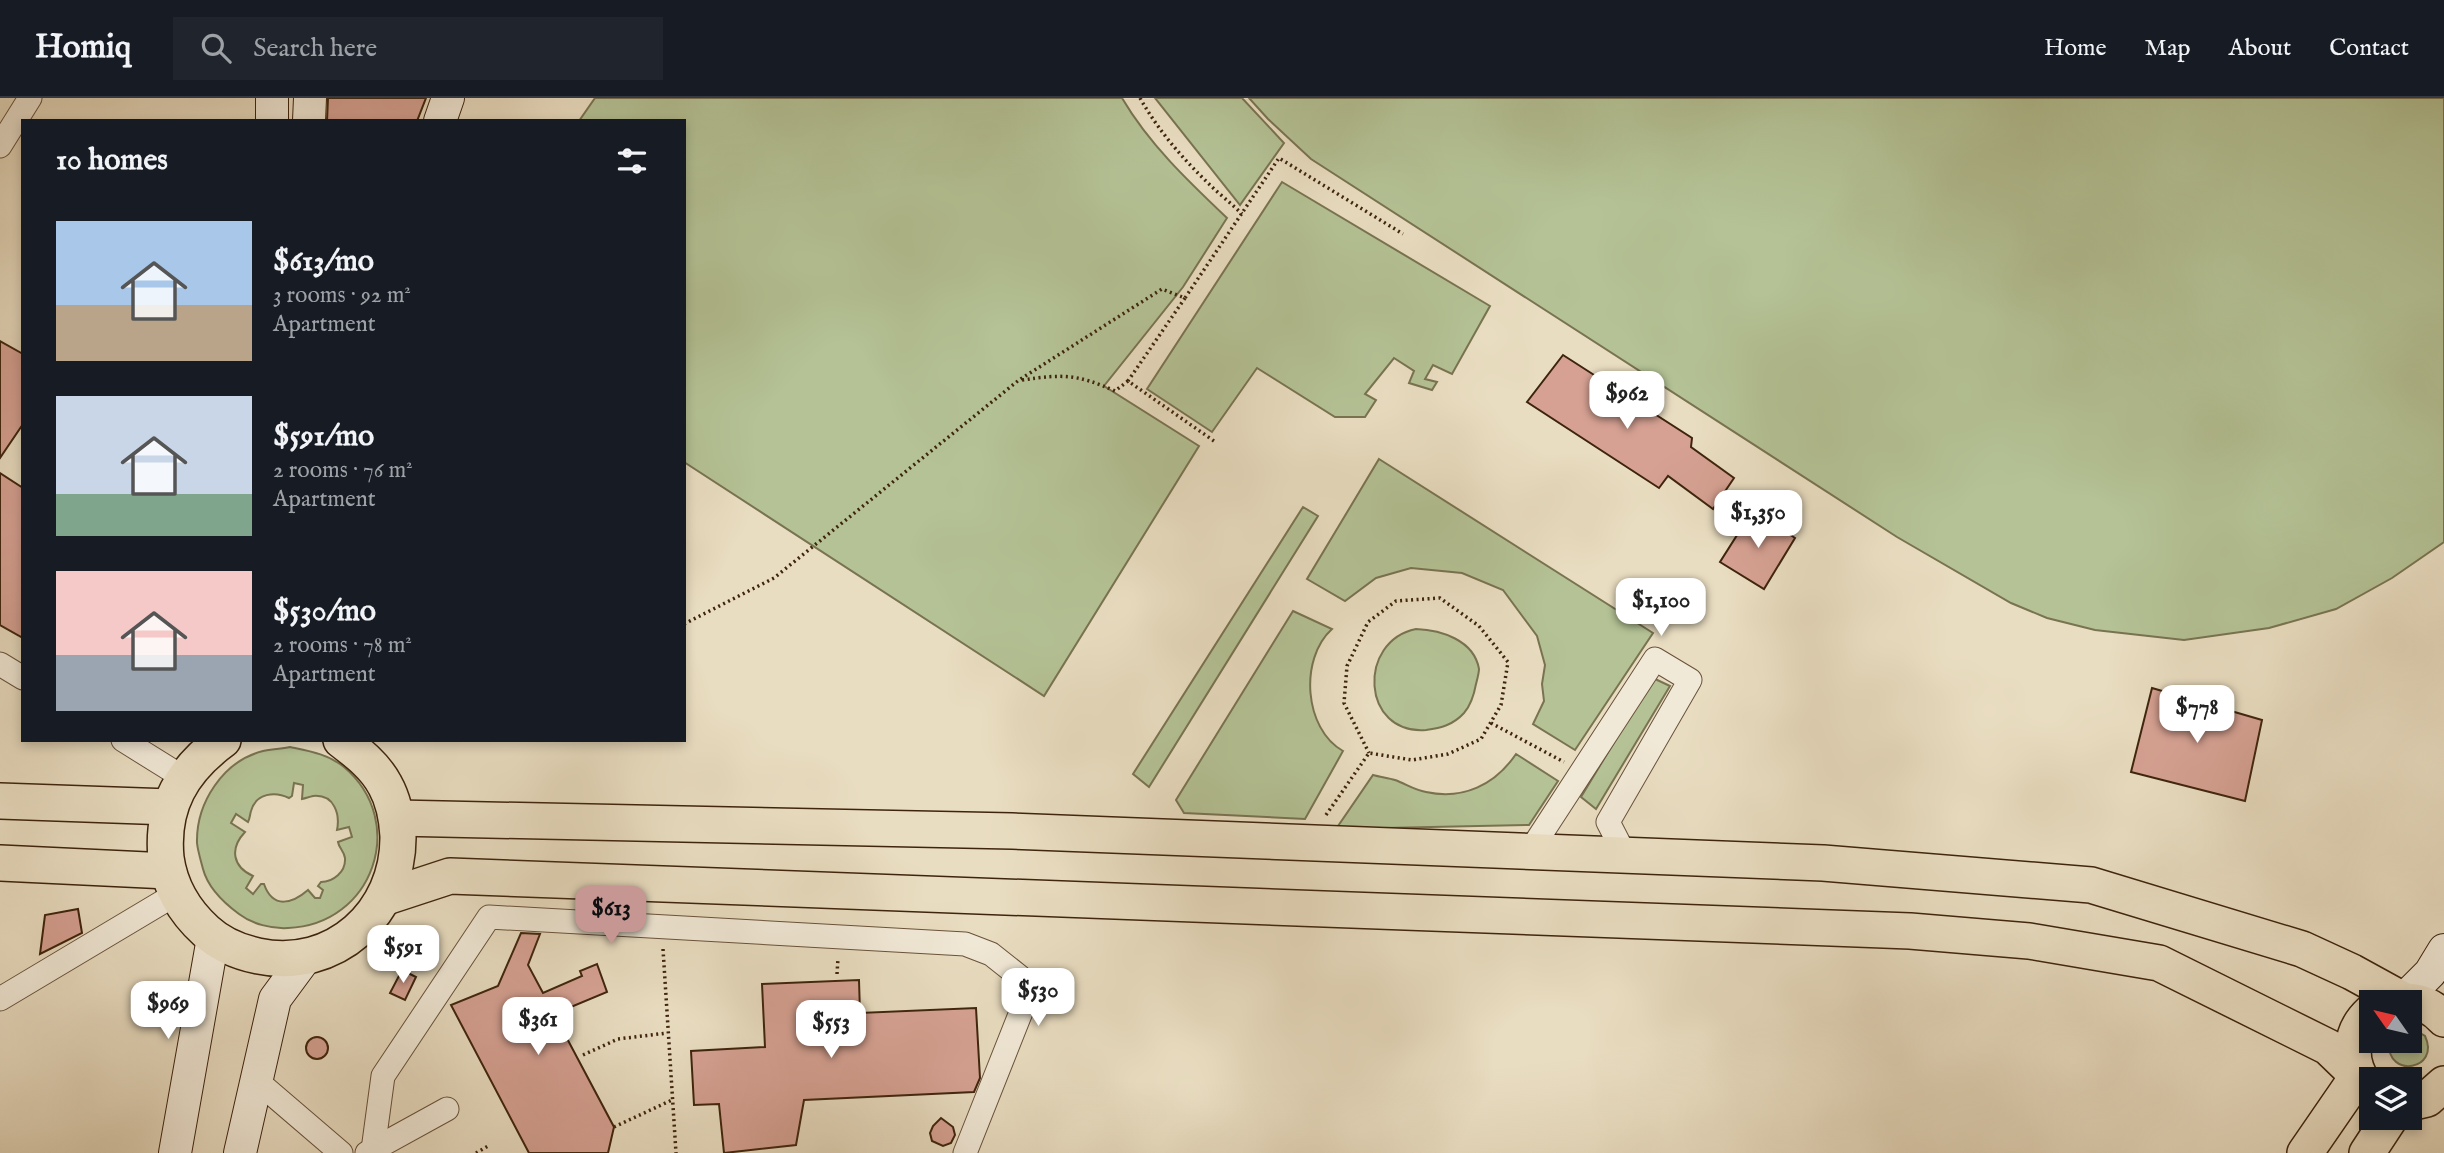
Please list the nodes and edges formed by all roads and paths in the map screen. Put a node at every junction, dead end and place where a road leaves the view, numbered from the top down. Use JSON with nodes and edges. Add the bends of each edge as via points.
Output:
{"nodes":[{"id":1,"x":30,"y":98,"type":"edge"},
{"id":2,"x":272,"y":98,"type":"edge"},
{"id":3,"x":310,"y":98,"type":"edge"},
{"id":4,"x":448,"y":98,"type":"edge"},
{"id":5,"x":1140,"y":98,"type":"edge"},
{"id":6,"x":272,"y":119,"type":"edge"},
{"id":7,"x":309,"y":119,"type":"edge"},
{"id":8,"x":441,"y":119,"type":"edge"},
{"id":9,"x":0,"y":146,"type":"edge"},
{"id":10,"x":1242,"y":214,"type":"junction"},
{"id":11,"x":1403,"y":234,"type":"dead end"},
{"id":12,"x":1185,"y":298,"type":"junction"},
{"id":13,"x":1019,"y":380,"type":"junction"},
{"id":14,"x":1128,"y":381,"type":"junction"},
{"id":15,"x":1214,"y":440,"type":"dead end"},
{"id":16,"x":686,"y":623,"type":"edge"},
{"id":17,"x":0,"y":664,"type":"edge"},
{"id":18,"x":21,"y":677,"type":"edge"},
{"id":19,"x":1490,"y":723,"type":"junction"},
{"id":20,"x":125,"y":742,"type":"edge"},
{"id":21,"x":220,"y":742,"type":"edge"},
{"id":22,"x":344,"y":742,"type":"edge"},
{"id":23,"x":1369,"y":753,"type":"junction"},
{"id":24,"x":1582,"y":771,"type":"junction"},
{"id":25,"x":177,"y":792,"type":"junction"},
{"id":26,"x":0,"y":801,"type":"edge"},
{"id":27,"x":397,"y":818,"type":"junction"},
{"id":28,"x":1308,"y":843,"type":"junction"},
{"id":29,"x":1530,"y":851,"type":"junction"},
{"id":30,"x":1625,"y":855,"type":"junction"},
{"id":31,"x":0,"y":863,"type":"edge"},
{"id":32,"x":172,"y":882,"type":"junction"},
{"id":33,"x":386,"y":897,"type":"junction"},
{"id":34,"x":214,"y":938,"type":"junction"},
{"id":35,"x":663,"y":947,"type":"dead end"},
{"id":36,"x":2444,"y":950,"type":"edge"},
{"id":37,"x":839,"y":953,"type":"dead end"},
{"id":38,"x":306,"y":957,"type":"junction"},
{"id":39,"x":837,"y":974,"type":"dead end"},
{"id":40,"x":2372,"y":990,"type":"edge"},
{"id":41,"x":2407,"y":990,"type":"edge"},
{"id":42,"x":0,"y":999,"type":"edge"},
{"id":43,"x":2422,"y":1005,"type":"edge"},
{"id":44,"x":2444,"y":1019,"type":"edge"},
{"id":45,"x":2359,"y":1028,"type":"edge"},
{"id":46,"x":667,"y":1033,"type":"junction"},
{"id":47,"x":583,"y":1055,"type":"dead end"},
{"id":48,"x":2359,"y":1073,"type":"edge"},
{"id":49,"x":2359,"y":1078,"type":"edge"},
{"id":50,"x":257,"y":1081,"type":"junction"},
{"id":51,"x":2359,"y":1091,"type":"edge"},
{"id":52,"x":674,"y":1100,"type":"junction"},
{"id":53,"x":447,"y":1109,"type":"dead end"},
{"id":54,"x":614,"y":1127,"type":"dead end"},
{"id":55,"x":2382,"y":1130,"type":"edge"},
{"id":56,"x":488,"y":1146,"type":"dead end"},
{"id":57,"x":370,"y":1152,"type":"edge"},
{"id":58,"x":174,"y":1153,"type":"edge"},
{"id":59,"x":240,"y":1153,"type":"edge"},
{"id":60,"x":341,"y":1153,"type":"edge"},
{"id":61,"x":476,"y":1153,"type":"edge"},
{"id":62,"x":676,"y":1153,"type":"edge"},
{"id":63,"x":965,"y":1153,"type":"edge"},
{"id":64,"x":2305,"y":1153,"type":"edge"},
{"id":65,"x":2367,"y":1153,"type":"edge"}],
"edges":[{"from":1,"to":9,"type":"street"},
{"from":2,"to":6,"type":"main road"},
{"from":3,"to":7,"type":"main road"},
{"from":4,"to":8,"type":"main road"},
{"from":5,"to":10,"type":"path","via":[[1178,151]]},
{"from":10,"to":11,"type":"path","via":[[1279,158]]},
{"from":10,"to":12,"type":"path"},
{"from":12,"to":13,"type":"path","via":[[1162,289]]},
{"from":12,"to":14,"type":"path"},
{"from":13,"to":14,"type":"path","via":[[1058,374],[1115,391]]},
{"from":13,"to":16,"type":"path","via":[[774,578]]},
{"from":14,"to":15,"type":"path"},
{"from":17,"to":18,"type":"street"},
{"from":19,"to":23,"type":"path","via":[[1481,739],[1448,754],[1412,760]]},
{"from":19,"to":23,"type":"path","via":[[1501,705],[1508,662],[1479,626],[1440,598],[1396,601],[1368,622],[1347,666],[1344,703]]},
{"from":19,"to":24,"type":"path"},
{"from":20,"to":25,"type":"street"},
{"from":21,"to":25,"type":"main road","via":[[201,756]]},
{"from":22,"to":27,"type":"main road","via":[[364,757],[386,785]]},
{"from":23,"to":28,"type":"path"},
{"from":24,"to":29,"type":"street"},
{"from":24,"to":30,"type":"street","via":[[1655,659],[1690,680],[1608,822]]},
{"from":25,"to":26,"type":"main road"},
{"from":25,"to":32,"type":"main road","via":[[164,839]]},
{"from":27,"to":28,"type":"main road","via":[[1012,831]]},
{"from":27,"to":33,"type":"main road","via":[[398,858]]},
{"from":28,"to":29,"type":"main road"},
{"from":29,"to":30,"type":"main road"},
{"from":30,"to":40,"type":"main road","via":[[1823,863],[2091,885],[2302,949],[2353,971]]},
{"from":31,"to":32,"type":"main road"},
{"from":32,"to":34,"type":"main road","via":[[192,918]]},
{"from":32,"to":42,"type":"street"},
{"from":33,"to":38,"type":"main road","via":[[365,924],[338,944]]},
{"from":33,"to":49,"type":"main road","via":[[450,876],[1910,931],[2029,941],[2160,963],[2328,1047]]},
{"from":34,"to":38,"type":"main road","via":[[242,953],[274,959]]},
{"from":34,"to":58,"type":"main road"},
{"from":35,"to":46,"type":"path"},
{"from":36,"to":41,"type":"main road","via":[[2430,973]]},
{"from":37,"to":39,"type":"path"},
{"from":38,"to":50,"type":"main road","via":[[275,999]]},
{"from":43,"to":44,"type":"main road"},
{"from":45,"to":48,"type":"main road","via":[[2354,1038],[2354,1064]]},
{"from":46,"to":47,"type":"path","via":[[618,1039]]},
{"from":46,"to":52,"type":"path"},
{"from":50,"to":59,"type":"main road"},
{"from":50,"to":60,"type":"street"},
{"from":51,"to":64,"type":"main road"},
{"from":52,"to":54,"type":"path"},
{"from":52,"to":62,"type":"path"},
{"from":53,"to":57,"type":"street"},
{"from":55,"to":65,"type":"main road"},
{"from":56,"to":61,"type":"path"},
{"from":57,"to":63,"type":"street","via":[[383,1076],[489,917],[965,943],[991,954],[1020,977],[1023,1007]]}]}
